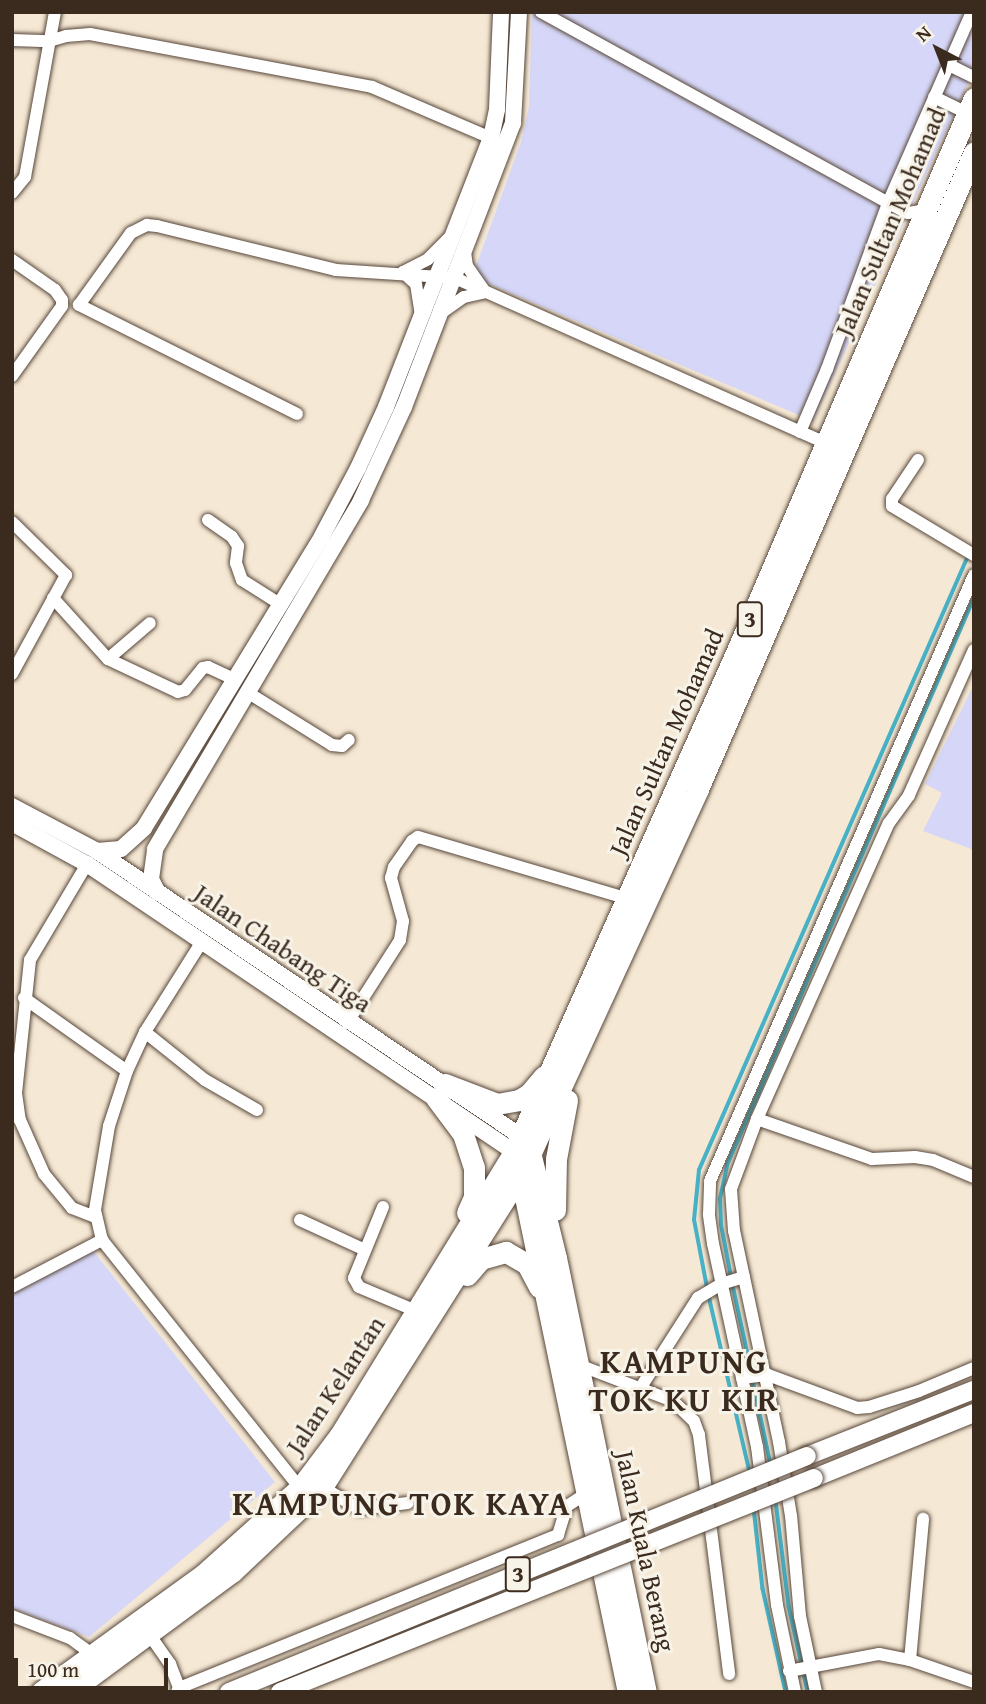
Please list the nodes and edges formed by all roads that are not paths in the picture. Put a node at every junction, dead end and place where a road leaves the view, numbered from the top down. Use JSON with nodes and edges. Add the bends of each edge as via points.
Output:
{"nodes":[{"id":1,"x":55,"y":12,"type":"edge"},
{"id":2,"x":501,"y":12,"type":"edge"},
{"id":3,"x":519,"y":12,"type":"edge"},
{"id":4,"x":541,"y":12,"type":"edge"},
{"id":5,"x":972,"y":12,"type":"edge"},
{"id":6,"x":12,"y":40,"type":"edge"},
{"id":7,"x":49,"y":41,"type":"junction"},
{"id":8,"x":949,"y":65,"type":"junction"},
{"id":9,"x":974,"y":77,"type":"edge"},
{"id":10,"x":934,"y":97,"type":"junction"},
{"id":11,"x":970,"y":106,"type":"edge"},
{"id":12,"x":491,"y":138,"type":"junction"},
{"id":13,"x":973,"y":156,"type":"edge"},
{"id":14,"x":12,"y":193,"type":"edge"},
{"id":15,"x":888,"y":203,"type":"junction"},
{"id":16,"x":926,"y":210,"type":"junction"},
{"id":17,"x":455,"y":230,"type":"junction"},
{"id":18,"x":465,"y":252,"type":"junction"},
{"id":19,"x":12,"y":260,"type":"edge"},
{"id":20,"x":403,"y":272,"type":"junction"},
{"id":21,"x":438,"y":274,"type":"junction"},
{"id":22,"x":455,"y":278,"type":"junction"},
{"id":23,"x":486,"y":292,"type":"junction"},
{"id":24,"x":441,"y":313,"type":"junction"},
{"id":25,"x":421,"y":318,"type":"junction"},
{"id":26,"x":12,"y":376,"type":"edge"},
{"id":27,"x":297,"y":414,"type":"dead end"},
{"id":28,"x":800,"y":432,"type":"junction"},
{"id":29,"x":825,"y":443,"type":"junction"},
{"id":30,"x":918,"y":460,"type":"dead end"},
{"id":31,"x":208,"y":520,"type":"dead end"},
{"id":32,"x":12,"y":522,"type":"edge"},
{"id":33,"x":969,"y":552,"type":"edge"},
{"id":34,"x":974,"y":575,"type":"edge"},
{"id":35,"x":53,"y":598,"type":"junction"},
{"id":36,"x":280,"y":604,"type":"junction"},
{"id":37,"x":150,"y":623,"type":"dead end"},
{"id":38,"x":974,"y":650,"type":"edge"},
{"id":39,"x":108,"y":659,"type":"junction"},
{"id":40,"x":14,"y":667,"type":"edge"},
{"id":41,"x":234,"y":679,"type":"junction"},
{"id":42,"x":247,"y":692,"type":"junction"},
{"id":43,"x":349,"y":740,"type":"dead end"},
{"id":44,"x":188,"y":757,"type":"junction"},
{"id":45,"x":202,"y":766,"type":"junction"},
{"id":46,"x":12,"y":806,"type":"edge"},
{"id":47,"x":879,"y":818,"type":"junction"},
{"id":48,"x":12,"y":823,"type":"edge"},
{"id":49,"x":92,"y":858,"type":"junction"},
{"id":50,"x":158,"y":893,"type":"junction"},
{"id":51,"x":628,"y":899,"type":"junction"},
{"id":52,"x":201,"y":943,"type":"junction"},
{"id":53,"x":24,"y":998,"type":"junction"},
{"id":54,"x":593,"y":1021,"type":"junction"},
{"id":55,"x":347,"y":1023,"type":"junction"},
{"id":56,"x":145,"y":1032,"type":"junction"},
{"id":57,"x":568,"y":1036,"type":"junction"},
{"id":58,"x":127,"y":1072,"type":"junction"},
{"id":59,"x":440,"y":1091,"type":"junction"},
{"id":60,"x":257,"y":1110,"type":"dead end"},
{"id":61,"x":757,"y":1119,"type":"junction"},
{"id":62,"x":523,"y":1148,"type":"junction"},
{"id":63,"x":521,"y":1174,"type":"junction"},
{"id":64,"x":974,"y":1177,"type":"edge"},
{"id":65,"x":383,"y":1207,"type":"dead end"},
{"id":66,"x":96,"y":1217,"type":"junction"},
{"id":67,"x":300,"y":1220,"type":"dead end"},
{"id":68,"x":102,"y":1240,"type":"junction"},
{"id":69,"x":363,"y":1250,"type":"junction"},
{"id":70,"x":556,"y":1258,"type":"junction"},
{"id":71,"x":447,"y":1260,"type":"junction"},
{"id":72,"x":733,"y":1280,"type":"junction"},
{"id":73,"x":12,"y":1287,"type":"edge"},
{"id":74,"x":440,"y":1304,"type":"junction"},
{"id":75,"x":416,"y":1311,"type":"junction"},
{"id":76,"x":554,"y":1332,"type":"junction"},
{"id":77,"x":579,"y":1365,"type":"junction"},
{"id":78,"x":974,"y":1368,"type":"edge"},
{"id":79,"x":752,"y":1376,"type":"junction"},
{"id":80,"x":641,"y":1387,"type":"junction"},
{"id":81,"x":974,"y":1390,"type":"edge"},
{"id":82,"x":974,"y":1413,"type":"edge"},
{"id":83,"x":322,"y":1487,"type":"junction"},
{"id":84,"x":300,"y":1488,"type":"junction"},
{"id":85,"x":587,"y":1493,"type":"junction"},
{"id":86,"x":408,"y":1503,"type":"dead end"},
{"id":87,"x":923,"y":1520,"type":"dead end"},
{"id":88,"x":12,"y":1616,"type":"edge"},
{"id":89,"x":149,"y":1634,"type":"junction"},
{"id":90,"x":93,"y":1655,"type":"junction"},
{"id":91,"x":910,"y":1660,"type":"junction"},
{"id":92,"x":801,"y":1669,"type":"junction"},
{"id":93,"x":729,"y":1674,"type":"dead end"},
{"id":94,"x":974,"y":1682,"type":"edge"},
{"id":95,"x":178,"y":1690,"type":"edge"},
{"id":96,"x":41,"y":1692,"type":"edge"},
{"id":97,"x":69,"y":1692,"type":"edge"},
{"id":98,"x":229,"y":1692,"type":"edge"},
{"id":99,"x":280,"y":1692,"type":"edge"},
{"id":100,"x":628,"y":1692,"type":"edge"},
{"id":101,"x":646,"y":1692,"type":"edge"},
{"id":102,"x":795,"y":1692,"type":"edge"},
{"id":103,"x":816,"y":1692,"type":"edge"}],
"edges":[{"from":1,"to":7,"type":"street"},
{"from":2,"to":12,"type":"main road","via":[[497,109]]},
{"from":3,"to":18,"type":"main road","via":[[513,123]]},
{"from":4,"to":15,"type":"street"},
{"from":5,"to":8,"type":"street"},
{"from":6,"to":7,"type":"street"},
{"from":7,"to":12,"type":"street","via":[[90,34],[391,93]]},
{"from":7,"to":14,"type":"street","via":[[25,177]]},
{"from":8,"to":9,"type":"street"},
{"from":8,"to":10,"type":"street"},
{"from":10,"to":11,"type":"street"},
{"from":10,"to":15,"type":"street"},
{"from":11,"to":16,"type":"highway","name":"Jalan Sultan Mohamad","number":"3"},
{"from":12,"to":17,"type":"main road"},
{"from":13,"to":54,"type":"highway","name":"Jalan Sultan Mohamad","number":"3"},
{"from":15,"to":16,"type":"street","via":[[908,213]]},
{"from":15,"to":28,"type":"street"},
{"from":16,"to":29,"type":"highway","name":"Jalan Sultan Mohamad","number":"3"},
{"from":17,"to":20,"type":"street","via":[[428,259]]},
{"from":17,"to":21,"type":"main road"},
{"from":18,"to":22,"type":"main road"},
{"from":18,"to":23,"type":"street","via":[[469,270]]},
{"from":19,"to":26,"type":"street","via":[[55,290],[62,306]]},
{"from":20,"to":21,"type":"street"},
{"from":20,"to":25,"type":"street","via":[[416,284]]},
{"from":20,"to":27,"type":"street","via":[[335,270],[147,225],[131,233],[79,305]]},
{"from":21,"to":22,"type":"street"},
{"from":21,"to":25,"type":"main road"},
{"from":22,"to":23,"type":"street"},
{"from":22,"to":24,"type":"main road"},
{"from":23,"to":24,"type":"street","via":[[464,298]]},
{"from":23,"to":28,"type":"street"},
{"from":24,"to":42,"type":"main road","via":[[374,476]]},
{"from":25,"to":36,"type":"main road","via":[[358,468]]},
{"from":28,"to":29,"type":"street"},
{"from":29,"to":51,"type":"highway","name":"Jalan Sultan Mohamad","number":"3"},
{"from":30,"to":33,"type":"street","via":[[892,506]]},
{"from":31,"to":36,"type":"street","via":[[238,546],[236,563],[242,580]]},
{"from":32,"to":35,"type":"street","via":[[66,575]]},
{"from":34,"to":47,"type":"street"},
{"from":35,"to":39,"type":"street"},
{"from":35,"to":40,"type":"street"},
{"from":36,"to":41,"type":"main road"},
{"from":37,"to":39,"type":"street"},
{"from":38,"to":47,"type":"street","via":[[909,795]]},
{"from":39,"to":41,"type":"street","via":[[178,692],[203,668]]},
{"from":41,"to":44,"type":"main road"},
{"from":42,"to":43,"type":"street","via":[[332,745],[342,746]]},
{"from":42,"to":45,"type":"main road"},
{"from":44,"to":45,"type":"main road"},
{"from":44,"to":49,"type":"main road","via":[[136,838],[121,849]]},
{"from":45,"to":50,"type":"main road","via":[[155,849],[151,879]]},
{"from":46,"to":49,"type":"main road","name":"Jalan Chabang Tiga"},
{"from":47,"to":61,"type":"street"},
{"from":47,"to":72,"type":"street","via":[[710,1181],[709,1214]]},
{"from":48,"to":49,"type":"main road","name":"Jalan Chabang Tiga"},
{"from":49,"to":50,"type":"main road","name":"Jalan Chabang Tiga"},
{"from":49,"to":52,"type":"main road","name":"Jalan Chabang Tiga"},
{"from":49,"to":53,"type":"street","via":[[30,960]]},
{"from":50,"to":55,"type":"main road","name":"Jalan Chabang Tiga"},
{"from":51,"to":55,"type":"street","via":[[418,837],[394,867],[391,878],[403,921],[400,940]]},
{"from":51,"to":57,"type":"highway","name":"Jalan Sultan Mohamad","number":"3"},
{"from":52,"to":56,"type":"street"},
{"from":52,"to":59,"type":"main road","name":"Jalan Chabang Tiga"},
{"from":53,"to":58,"type":"street"},
{"from":53,"to":66,"type":"street","via":[[16,1093],[20,1121],[58,1195],[78,1212]]},
{"from":54,"to":62,"type":"highway","name":"Jalan Sultan Mohamad","number":"3"},
{"from":54,"to":70,"type":"highway","via":[[559,1135],[554,1184]]},
{"from":55,"to":59,"type":"main road","name":"Jalan Chabang Tiga"},
{"from":56,"to":58,"type":"street"},
{"from":56,"to":60,"type":"street","via":[[205,1080]]},
{"from":57,"to":59,"type":"highway","via":[[540,1083],[519,1100],[487,1103]]},
{"from":57,"to":62,"type":"highway","name":"Jalan Sultan Mohamad","number":"3"},
{"from":58,"to":66,"type":"street","via":[[109,1126]]},
{"from":59,"to":62,"type":"main road","name":"Jalan Chabang Tiga"},
{"from":59,"to":71,"type":"highway","via":[[463,1134],[475,1181],[474,1197]]},
{"from":61,"to":64,"type":"street","via":[[872,1159],[933,1160]]},
{"from":61,"to":72,"type":"street","via":[[731,1189]]},
{"from":62,"to":63,"type":"highway","name":"Jalan Kelantan","number":"3"},
{"from":62,"to":70,"type":"highway","name":"Jalan Kuala Berang"},
{"from":62,"to":71,"type":"highway","name":"Jalan Kelantan","number":"3"},
{"from":63,"to":74,"type":"highway","name":"Jalan Kelantan","number":"3"},
{"from":63,"to":76,"type":"highway","name":"Jalan Kuala Berang"},
{"from":65,"to":69,"type":"street"},
{"from":66,"to":68,"type":"street"},
{"from":67,"to":69,"type":"street"},
{"from":68,"to":73,"type":"street"},
{"from":68,"to":84,"type":"street"},
{"from":69,"to":75,"type":"street","via":[[354,1278],[359,1287]]},
{"from":70,"to":77,"type":"highway","name":"Jalan Kuala Berang"},
{"from":71,"to":75,"type":"highway","name":"Jalan Kelantan","number":"3"},
{"from":72,"to":79,"type":"street"},
{"from":72,"to":79,"type":"street"},
{"from":72,"to":80,"type":"street","via":[[707,1290],[689,1309]]},
{"from":74,"to":76,"type":"highway","via":[[481,1259],[506,1252],[527,1264],[536,1278]]},
{"from":74,"to":83,"type":"highway","name":"Jalan Kelantan","number":"3"},
{"from":75,"to":84,"type":"highway","name":"Jalan Kelantan","number":"3","via":[[340,1435]]},
{"from":76,"to":85,"type":"highway","name":"Jalan Kuala Berang"},
{"from":77,"to":80,"type":"street"},
{"from":77,"to":101,"type":"highway","name":"Jalan Kuala Berang"},
{"from":78,"to":79,"type":"street","via":[[919,1391],[857,1408]]},
{"from":79,"to":92,"type":"street","via":[[777,1605]]},
{"from":79,"to":92,"type":"street","via":[[779,1442],[791,1516]]},
{"from":80,"to":93,"type":"street","via":[[684,1409],[699,1435]]},
{"from":81,"to":98,"type":"main road","number":"3","bridge":true},
{"from":82,"to":99,"type":"main road","number":"3","bridge":true},
{"from":83,"to":86,"type":"street","via":[[359,1509]]},
{"from":83,"to":89,"type":"highway","name":"Jalan Kelantan","number":"3","via":[[232,1572]]},
{"from":84,"to":90,"type":"highway","name":"Jalan Kelantan","number":"3","via":[[204,1574]]},
{"from":85,"to":95,"type":"street","via":[[567,1506],[558,1535]]},
{"from":85,"to":100,"type":"highway","name":"Jalan Kuala Berang"},
{"from":87,"to":91,"type":"street"},
{"from":88,"to":90,"type":"street","via":[[70,1638]]},
{"from":89,"to":95,"type":"street","via":[[170,1664]]},
{"from":89,"to":97,"type":"highway","name":"Jalan Kelantan","number":"3"},
{"from":90,"to":96,"type":"highway","name":"Jalan Kelantan","number":"3"},
{"from":91,"to":92,"type":"street","via":[[879,1654]]},
{"from":91,"to":94,"type":"street"},
{"from":92,"to":102,"type":"street"},
{"from":92,"to":103,"type":"street"}]}
